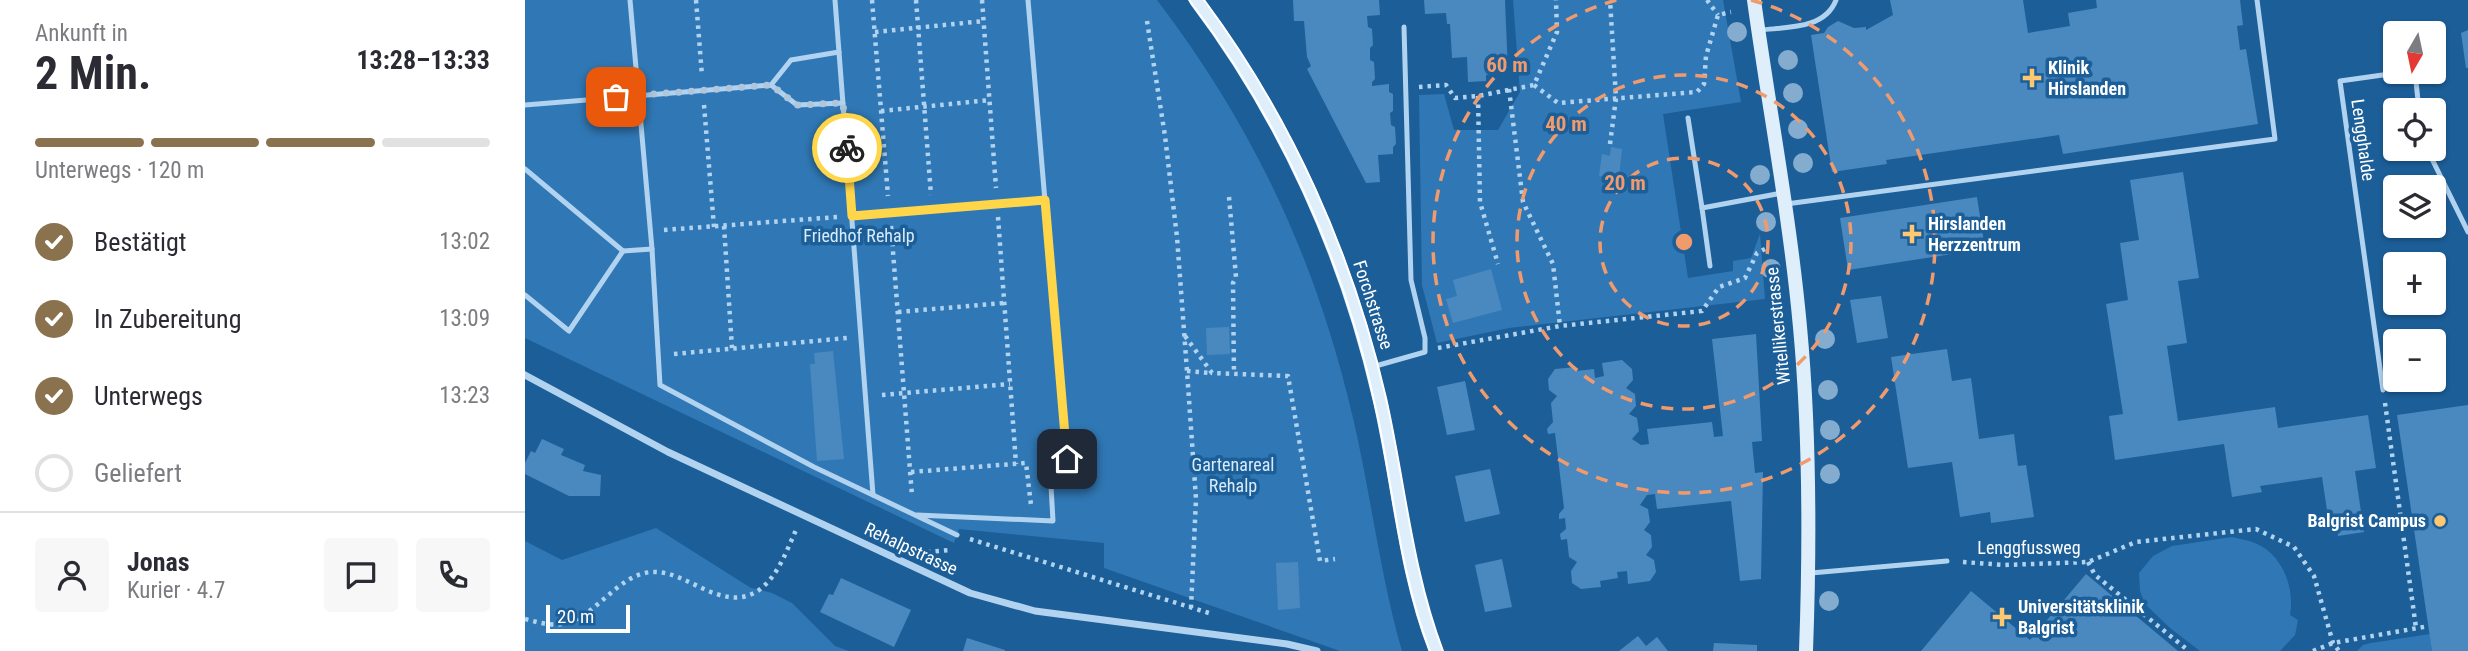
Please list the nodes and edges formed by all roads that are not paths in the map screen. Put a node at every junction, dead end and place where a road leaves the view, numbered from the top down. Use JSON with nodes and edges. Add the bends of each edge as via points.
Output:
{"nodes":[{"id":1,"x":630,"y":0,"type":"edge"},
{"id":2,"x":835,"y":0,"type":"edge"},
{"id":3,"x":1028,"y":0,"type":"edge"},
{"id":4,"x":1196,"y":0,"type":"edge"},
{"id":5,"x":1753,"y":0,"type":"edge"},
{"id":6,"x":1836,"y":0,"type":"edge"},
{"id":7,"x":2257,"y":0,"type":"edge"},
{"id":8,"x":1404,"y":27,"type":"dead end"},
{"id":9,"x":1758,"y":30,"type":"junction"},
{"id":10,"x":839,"y":52,"type":"junction"},
{"id":11,"x":2383,"y":75,"type":"edge"},
{"id":12,"x":771,"y":85,"type":"junction"},
{"id":13,"x":639,"y":96,"type":"junction"},
{"id":14,"x":843,"y":103,"type":"junction"},
{"id":15,"x":525,"y":105,"type":"edge"},
{"id":16,"x":1688,"y":118,"type":"dead end"},
{"id":17,"x":2433,"y":161,"type":"edge"},
{"id":18,"x":525,"y":169,"type":"edge"},
{"id":19,"x":1783,"y":199,"type":"junction"},
{"id":20,"x":1045,"y":200,"type":"junction"},
{"id":21,"x":1702,"y":208,"type":"junction"},
{"id":22,"x":852,"y":216,"type":"junction"},
{"id":23,"x":2468,"y":232,"type":"edge"},
{"id":24,"x":652,"y":249,"type":"junction"},
{"id":25,"x":622,"y":251,"type":"junction"},
{"id":26,"x":1710,"y":266,"type":"dead end"},
{"id":27,"x":525,"y":295,"type":"edge"},
{"id":28,"x":1372,"y":367,"type":"junction"},
{"id":29,"x":528,"y":376,"type":"edge"},
{"id":30,"x":2383,"y":390,"type":"dead end"},
{"id":31,"x":873,"y":495,"type":"junction"},
{"id":32,"x":914,"y":515,"type":"junction"},
{"id":33,"x":957,"y":535,"type":"road end"},
{"id":34,"x":1947,"y":561,"type":"road end"},
{"id":35,"x":1809,"y":573,"type":"junction"},
{"id":36,"x":1317,"y":651,"type":"edge"},
{"id":37,"x":1436,"y":651,"type":"edge"},
{"id":38,"x":1806,"y":651,"type":"edge"}],
"edges":[{"from":1,"to":13,"type":"lane"},
{"from":2,"to":10,"type":"lane"},
{"from":3,"to":20,"type":"lane"},
{"from":4,"to":28,"type":"main road","name":"Forchstrasse","via":[[1249,77],[1302,175],[1341,268]]},
{"from":5,"to":9,"type":"main road","name":"Witellikerstrasse"},
{"from":6,"to":9,"type":"lane","via":[[1831,13],[1810,24]]},
{"from":7,"to":19,"type":"lane","via":[[2275,139]]},
{"from":8,"to":28,"type":"lane","via":[[1411,280],[1425,352]]},
{"from":9,"to":19,"type":"main road","name":"Witellikerstrasse"},
{"from":10,"to":12,"type":"lane","via":[[791,60]]},
{"from":10,"to":14,"type":"lane"},
{"from":11,"to":30,"type":"lane","name":"Lengghalde","via":[[2340,81]]},
{"from":12,"to":13,"type":"lane"},
{"from":12,"to":14,"type":"lane","via":[[797,105]]},
{"from":13,"to":15,"type":"lane"},
{"from":13,"to":24,"type":"lane"},
{"from":14,"to":22,"type":"lane"},
{"from":16,"to":21,"type":"lane"},
{"from":17,"to":23,"type":"lane"},
{"from":18,"to":25,"type":"lane"},
{"from":19,"to":21,"type":"lane"},
{"from":19,"to":35,"type":"main road","name":"Witellikerstrasse","via":[[1807,418]]},
{"from":20,"to":22,"type":"lane"},
{"from":20,"to":32,"type":"lane","via":[[1069,485],[1051,486],[1053,521]]},
{"from":21,"to":26,"type":"lane"},
{"from":22,"to":31,"type":"lane"},
{"from":24,"to":25,"type":"lane"},
{"from":24,"to":31,"type":"lane","via":[[660,385]]},
{"from":25,"to":27,"type":"lane","via":[[569,331]]},
{"from":28,"to":37,"type":"main road","name":"Forchstrasse","via":[[1417,592]]},
{"from":29,"to":36,"type":"street","name":"Rehalpstrasse","via":[[668,452],[970,593],[1035,611]]},
{"from":31,"to":32,"type":"lane"},
{"from":32,"to":33,"type":"lane"},
{"from":34,"to":35,"type":"lane"},
{"from":35,"to":38,"type":"main road","name":"Witellikerstrasse"}]}
